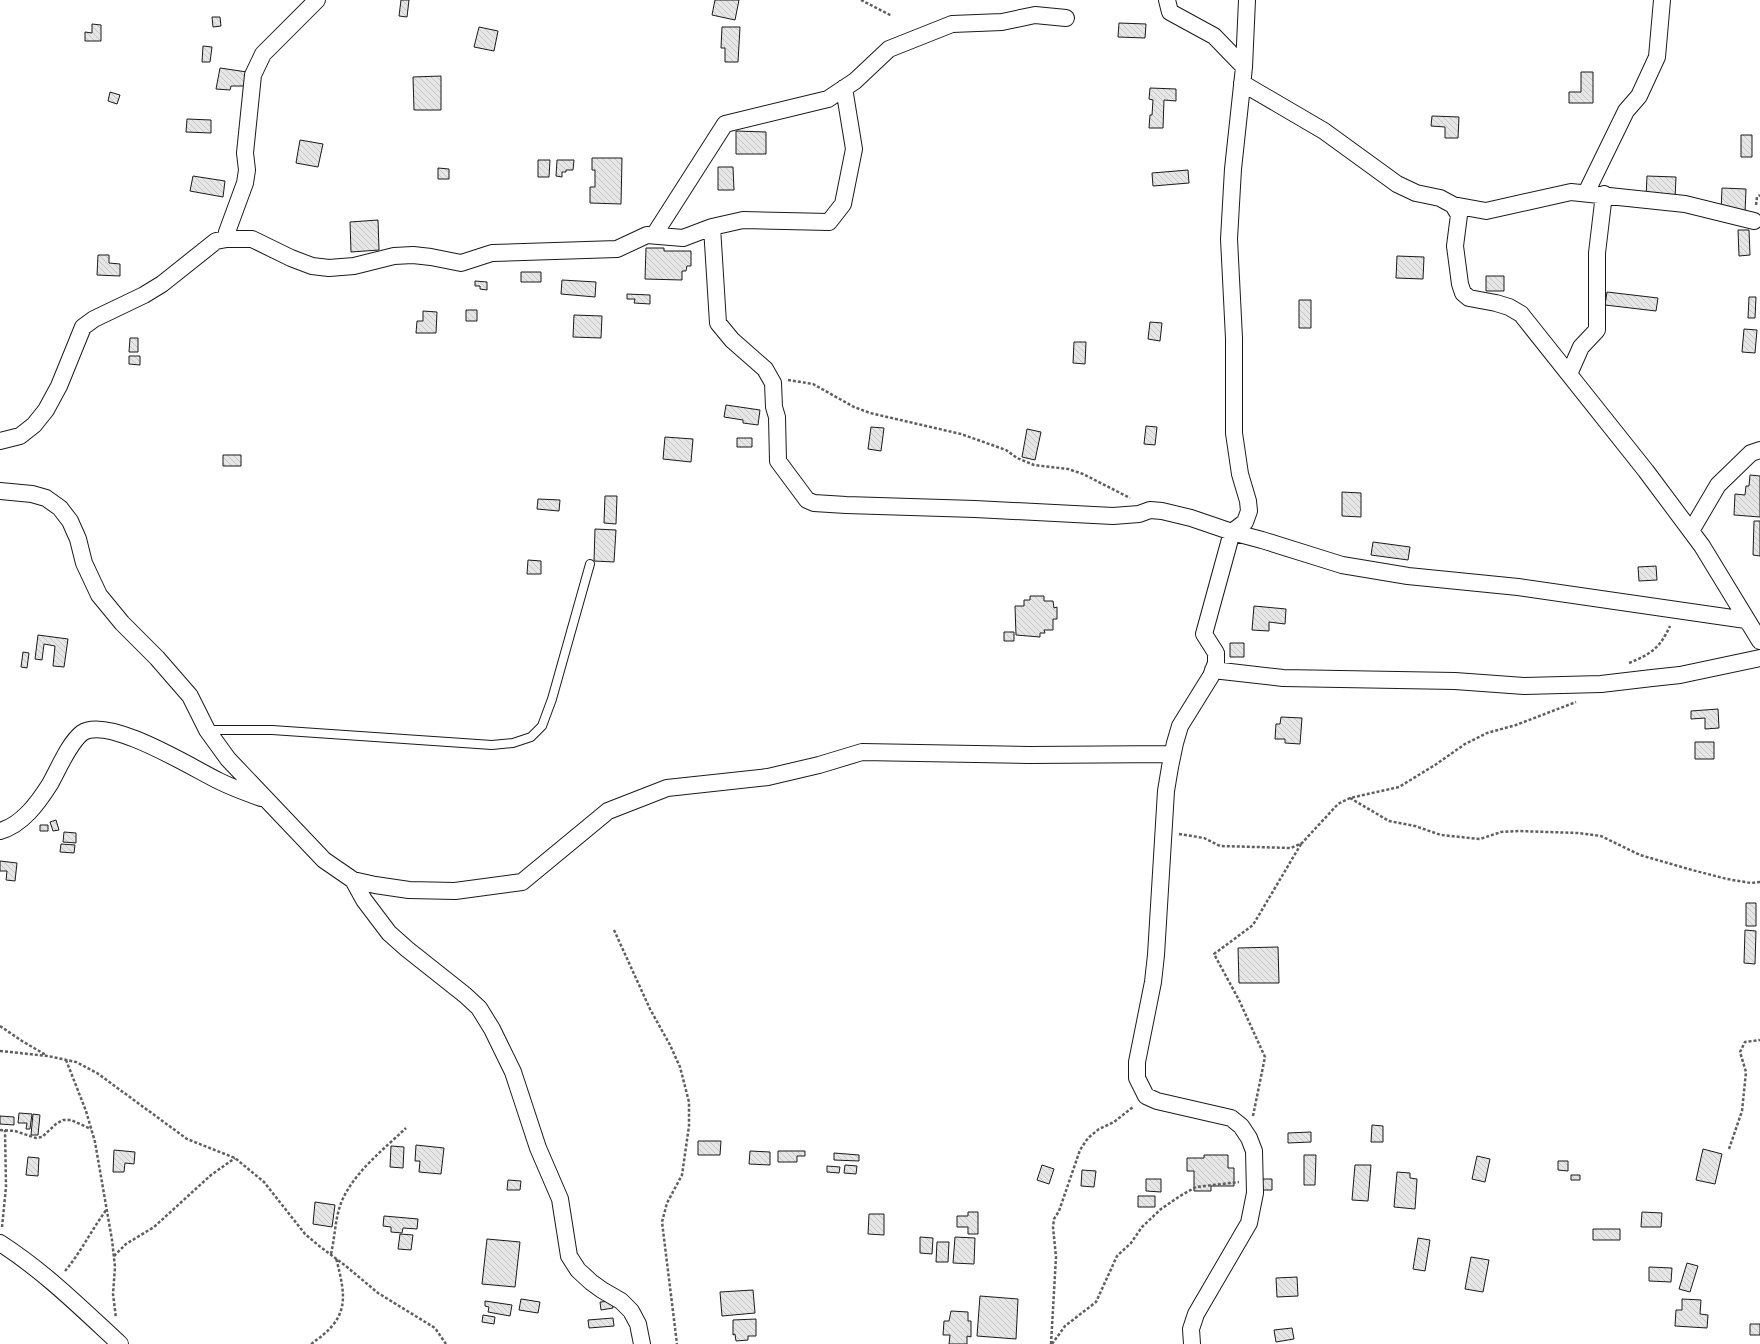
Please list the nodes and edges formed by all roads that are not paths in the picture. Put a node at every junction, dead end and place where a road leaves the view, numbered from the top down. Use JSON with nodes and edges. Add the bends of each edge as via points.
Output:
{"nodes":[{"id":1,"x":317,"y":0,"type":"edge"},
{"id":2,"x":1167,"y":0,"type":"edge"},
{"id":3,"x":1247,"y":0,"type":"edge"},
{"id":4,"x":1662,"y":0,"type":"edge"},
{"id":5,"x":1066,"y":18,"type":"dead end"},
{"id":6,"x":1243,"y":75,"type":"junction"},
{"id":7,"x":844,"y":88,"type":"junction"},
{"id":8,"x":1586,"y":193,"type":"junction"},
{"id":9,"x":1604,"y":194,"type":"junction"},
{"id":10,"x":1453,"y":204,"type":"junction"},
{"id":11,"x":1754,"y":221,"type":"dead end"},
{"id":12,"x":712,"y":227,"type":"junction"},
{"id":13,"x":654,"y":235,"type":"junction"},
{"id":14,"x":228,"y":239,"type":"junction"},
{"id":15,"x":1568,"y":374,"type":"junction"},
{"id":16,"x":0,"y":441,"type":"edge"},
{"id":17,"x":1760,"y":450,"type":"edge"},
{"id":18,"x":0,"y":491,"type":"edge"},
{"id":19,"x":1691,"y":531,"type":"junction"},
{"id":20,"x":1232,"y":532,"type":"junction"},
{"id":21,"x":590,"y":564,"type":"dead end"},
{"id":22,"x":1746,"y":620,"type":"junction"},
{"id":23,"x":1760,"y":641,"type":"edge"},
{"id":24,"x":1760,"y":658,"type":"edge"},
{"id":25,"x":1213,"y":670,"type":"junction"},
{"id":26,"x":207,"y":730,"type":"junction"},
{"id":27,"x":1172,"y":754,"type":"junction"},
{"id":28,"x":268,"y":801,"type":"junction"},
{"id":29,"x":0,"y":831,"type":"edge"},
{"id":30,"x":353,"y":880,"type":"junction"},
{"id":31,"x":1,"y":1244,"type":"edge"},
{"id":32,"x":120,"y":1344,"type":"edge"},
{"id":33,"x":642,"y":1344,"type":"edge"},
{"id":34,"x":1192,"y":1344,"type":"edge"}],
"edges":[{"from":1,"to":14,"type":"street","via":[[263,54],[253,75],[245,153],[247,170],[245,183],[227,232]]},
{"from":2,"to":6,"type":"street","via":[[1170,12],[1214,36]]},
{"from":3,"to":6,"type":"street"},
{"from":4,"to":8,"type":"street","via":[[1657,57],[1639,96],[1626,111]]},
{"from":5,"to":7,"type":"street","via":[[1035,15],[1002,22],[952,24],[889,49]]},
{"from":6,"to":10,"type":"street","via":[[1397,184],[1416,193],[1440,198]]},
{"from":6,"to":20,"type":"street","via":[[1229,239],[1234,338],[1234,433],[1249,512],[1246,522]]},
{"from":7,"to":12,"type":"street","via":[[854,149],[843,204],[829,222],[743,220]]},
{"from":7,"to":13,"type":"street","via":[[828,99],[725,124]]},
{"from":8,"to":9,"type":"street"},
{"from":8,"to":10,"type":"street","via":[[1570,192],[1486,212]]},
{"from":9,"to":11,"type":"street","via":[[1685,204]]},
{"from":9,"to":15,"type":"street","via":[[1597,253],[1597,330],[1581,347]]},
{"from":10,"to":15,"type":"street","via":[[1459,215],[1455,246],[1463,293],[1469,298],[1496,303],[1521,314]]},
{"from":12,"to":13,"type":"street","via":[[683,238]]},
{"from":12,"to":20,"type":"street","via":[[718,323],[732,340],[765,369],[773,383],[778,461],[807,500],[814,503],[846,505],[1113,516],[1139,514],[1150,510],[1191,518]]},
{"from":13,"to":14,"type":"street","via":[[647,235],[617,249],[492,253],[461,263],[412,255],[394,256],[354,266],[329,268],[312,266],[252,239]]},
{"from":14,"to":16,"type":"street","via":[[216,241],[156,288],[83,327],[59,386],[46,410],[34,425],[20,436]]},
{"from":15,"to":19,"type":"street"},
{"from":17,"to":19,"type":"street","via":[[1750,453],[1718,485]]},
{"from":18,"to":26,"type":"street","via":[[32,494],[46,498],[60,508],[70,521],[84,563],[99,595],[190,696]]},
{"from":19,"to":22,"type":"street"},
{"from":20,"to":22,"type":"street","via":[[1342,565]]},
{"from":20,"to":25,"type":"street","via":[[1204,634],[1216,653]]},
{"from":21,"to":26,"type":"lane","via":[[552,699],[542,726],[531,737],[492,745],[280,731]]},
{"from":22,"to":23,"type":"street"},
{"from":24,"to":25,"type":"street","via":[[1680,675],[1601,684],[1524,686],[1455,681],[1283,678]]},
{"from":25,"to":27,"type":"street","via":[[1180,726]]},
{"from":26,"to":28,"type":"street","via":[[228,759]]},
{"from":27,"to":30,"type":"street","via":[[862,752],[768,777],[667,788],[608,811],[522,882],[448,891],[409,890]]},
{"from":27,"to":34,"type":"street","via":[[1166,790],[1158,931],[1153,976],[1137,1062],[1137,1078],[1146,1096],[1162,1103],[1231,1118],[1241,1126],[1254,1151],[1255,1180],[1249,1223],[1196,1314],[1191,1329]]},
{"from":28,"to":29,"type":"street","via":[[220,782],[154,747],[130,737],[98,730],[83,733],[73,744],[37,803],[18,823]]},
{"from":28,"to":30,"type":"street","via":[[324,860]]},
{"from":30,"to":33,"type":"street","via":[[364,900],[389,933],[479,1008],[512,1072],[538,1148],[560,1198],[569,1256],[578,1270],[591,1282],[621,1301],[631,1311],[638,1324]]},
{"from":31,"to":32,"type":"street","via":[[54,1283]]}]}
